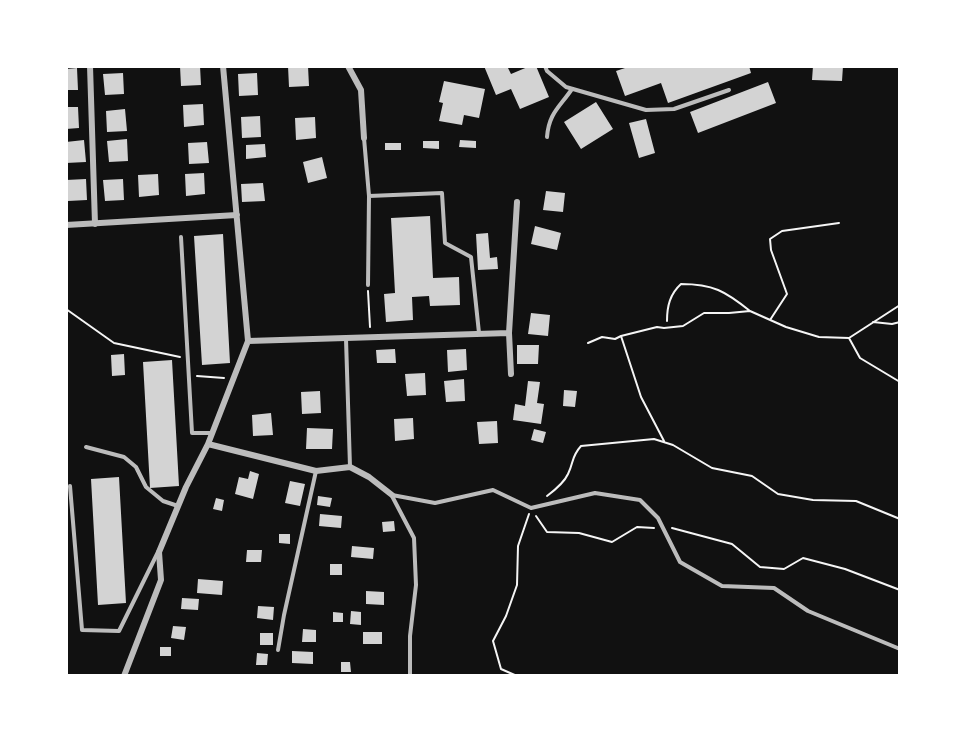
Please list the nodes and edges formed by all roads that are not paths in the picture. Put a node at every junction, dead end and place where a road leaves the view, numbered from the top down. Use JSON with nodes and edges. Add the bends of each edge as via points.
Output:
{"nodes":[{"id":1,"x":90,"y":66,"type":"edge"},
{"id":2,"x":223,"y":66,"type":"edge"},
{"id":3,"x":348,"y":66,"type":"edge"},
{"id":4,"x":545,"y":66,"type":"edge"},
{"id":5,"x":572,"y":88,"type":"junction"},
{"id":6,"x":729,"y":90,"type":"dead end"},
{"id":7,"x":547,"y":137,"type":"dead end"},
{"id":8,"x":364,"y":138,"type":"joint"},
{"id":9,"x":369,"y":196,"type":"junction"},
{"id":10,"x":517,"y":202,"type":"dead end"},
{"id":11,"x":237,"y":215,"type":"junction"},
{"id":12,"x":95,"y":224,"type":"junction"},
{"id":13,"x":66,"y":225,"type":"edge"},
{"id":14,"x":181,"y":237,"type":"dead end"},
{"id":15,"x":368,"y":285,"type":"road end"},
{"id":16,"x":479,"y":333,"type":"junction"},
{"id":17,"x":509,"y":333,"type":"junction"},
{"id":18,"x":346,"y":338,"type":"junction"},
{"id":19,"x":248,"y":341,"type":"junction"},
{"id":20,"x":511,"y":374,"type":"dead end"},
{"id":21,"x":212,"y":433,"type":"junction"},
{"id":22,"x":208,"y":444,"type":"junction"},
{"id":23,"x":86,"y":447,"type":"dead end"},
{"id":24,"x":350,"y":467,"type":"junction"},
{"id":25,"x":316,"y":471,"type":"junction"},
{"id":26,"x":70,"y":486,"type":"dead end"},
{"id":27,"x":392,"y":495,"type":"junction"},
{"id":28,"x":178,"y":506,"type":"junction"},
{"id":29,"x":159,"y":552,"type":"junction"},
{"id":30,"x":900,"y":649,"type":"edge"},
{"id":31,"x":278,"y":650,"type":"dead end"},
{"id":32,"x":124,"y":676,"type":"edge"},
{"id":33,"x":411,"y":676,"type":"edge"}],
"edges":[{"from":1,"to":12,"type":"street"},
{"from":2,"to":11,"type":"street"},
{"from":3,"to":8,"type":"street","via":[[360,90]]},
{"from":4,"to":5,"type":"lane","via":[[566,87]]},
{"from":5,"to":6,"type":"lane","via":[[646,110],[663,111]]},
{"from":5,"to":7,"type":"lane","via":[[555,110]]},
{"from":8,"to":9,"type":"lane"},
{"from":9,"to":15,"type":"lane"},
{"from":9,"to":16,"type":"lane","via":[[441,193],[446,243],[471,257]]},
{"from":10,"to":17,"type":"street"},
{"from":11,"to":12,"type":"street"},
{"from":11,"to":19,"type":"street"},
{"from":12,"to":13,"type":"street"},
{"from":14,"to":21,"type":"lane","via":[[192,433]]},
{"from":16,"to":17,"type":"street"},
{"from":16,"to":18,"type":"street"},
{"from":17,"to":20,"type":"street"},
{"from":18,"to":19,"type":"street"},
{"from":18,"to":24,"type":"lane"},
{"from":19,"to":21,"type":"street"},
{"from":21,"to":22,"type":"street"},
{"from":22,"to":25,"type":"street"},
{"from":22,"to":28,"type":"street"},
{"from":23,"to":28,"type":"lane","via":[[124,457],[136,467],[146,488]]},
{"from":24,"to":25,"type":"street"},
{"from":24,"to":27,"type":"street"},
{"from":25,"to":31,"type":"lane"},
{"from":26,"to":29,"type":"lane","via":[[82,630],[119,631]]},
{"from":27,"to":30,"type":"lane","via":[[435,502],[494,490],[531,508],[595,494],[640,500],[658,518],[680,562],[722,586],[774,588],[808,611]]},
{"from":27,"to":33,"type":"lane","via":[[414,538],[416,585]]},
{"from":28,"to":29,"type":"street"},
{"from":29,"to":32,"type":"street","via":[[161,580]]}]}
